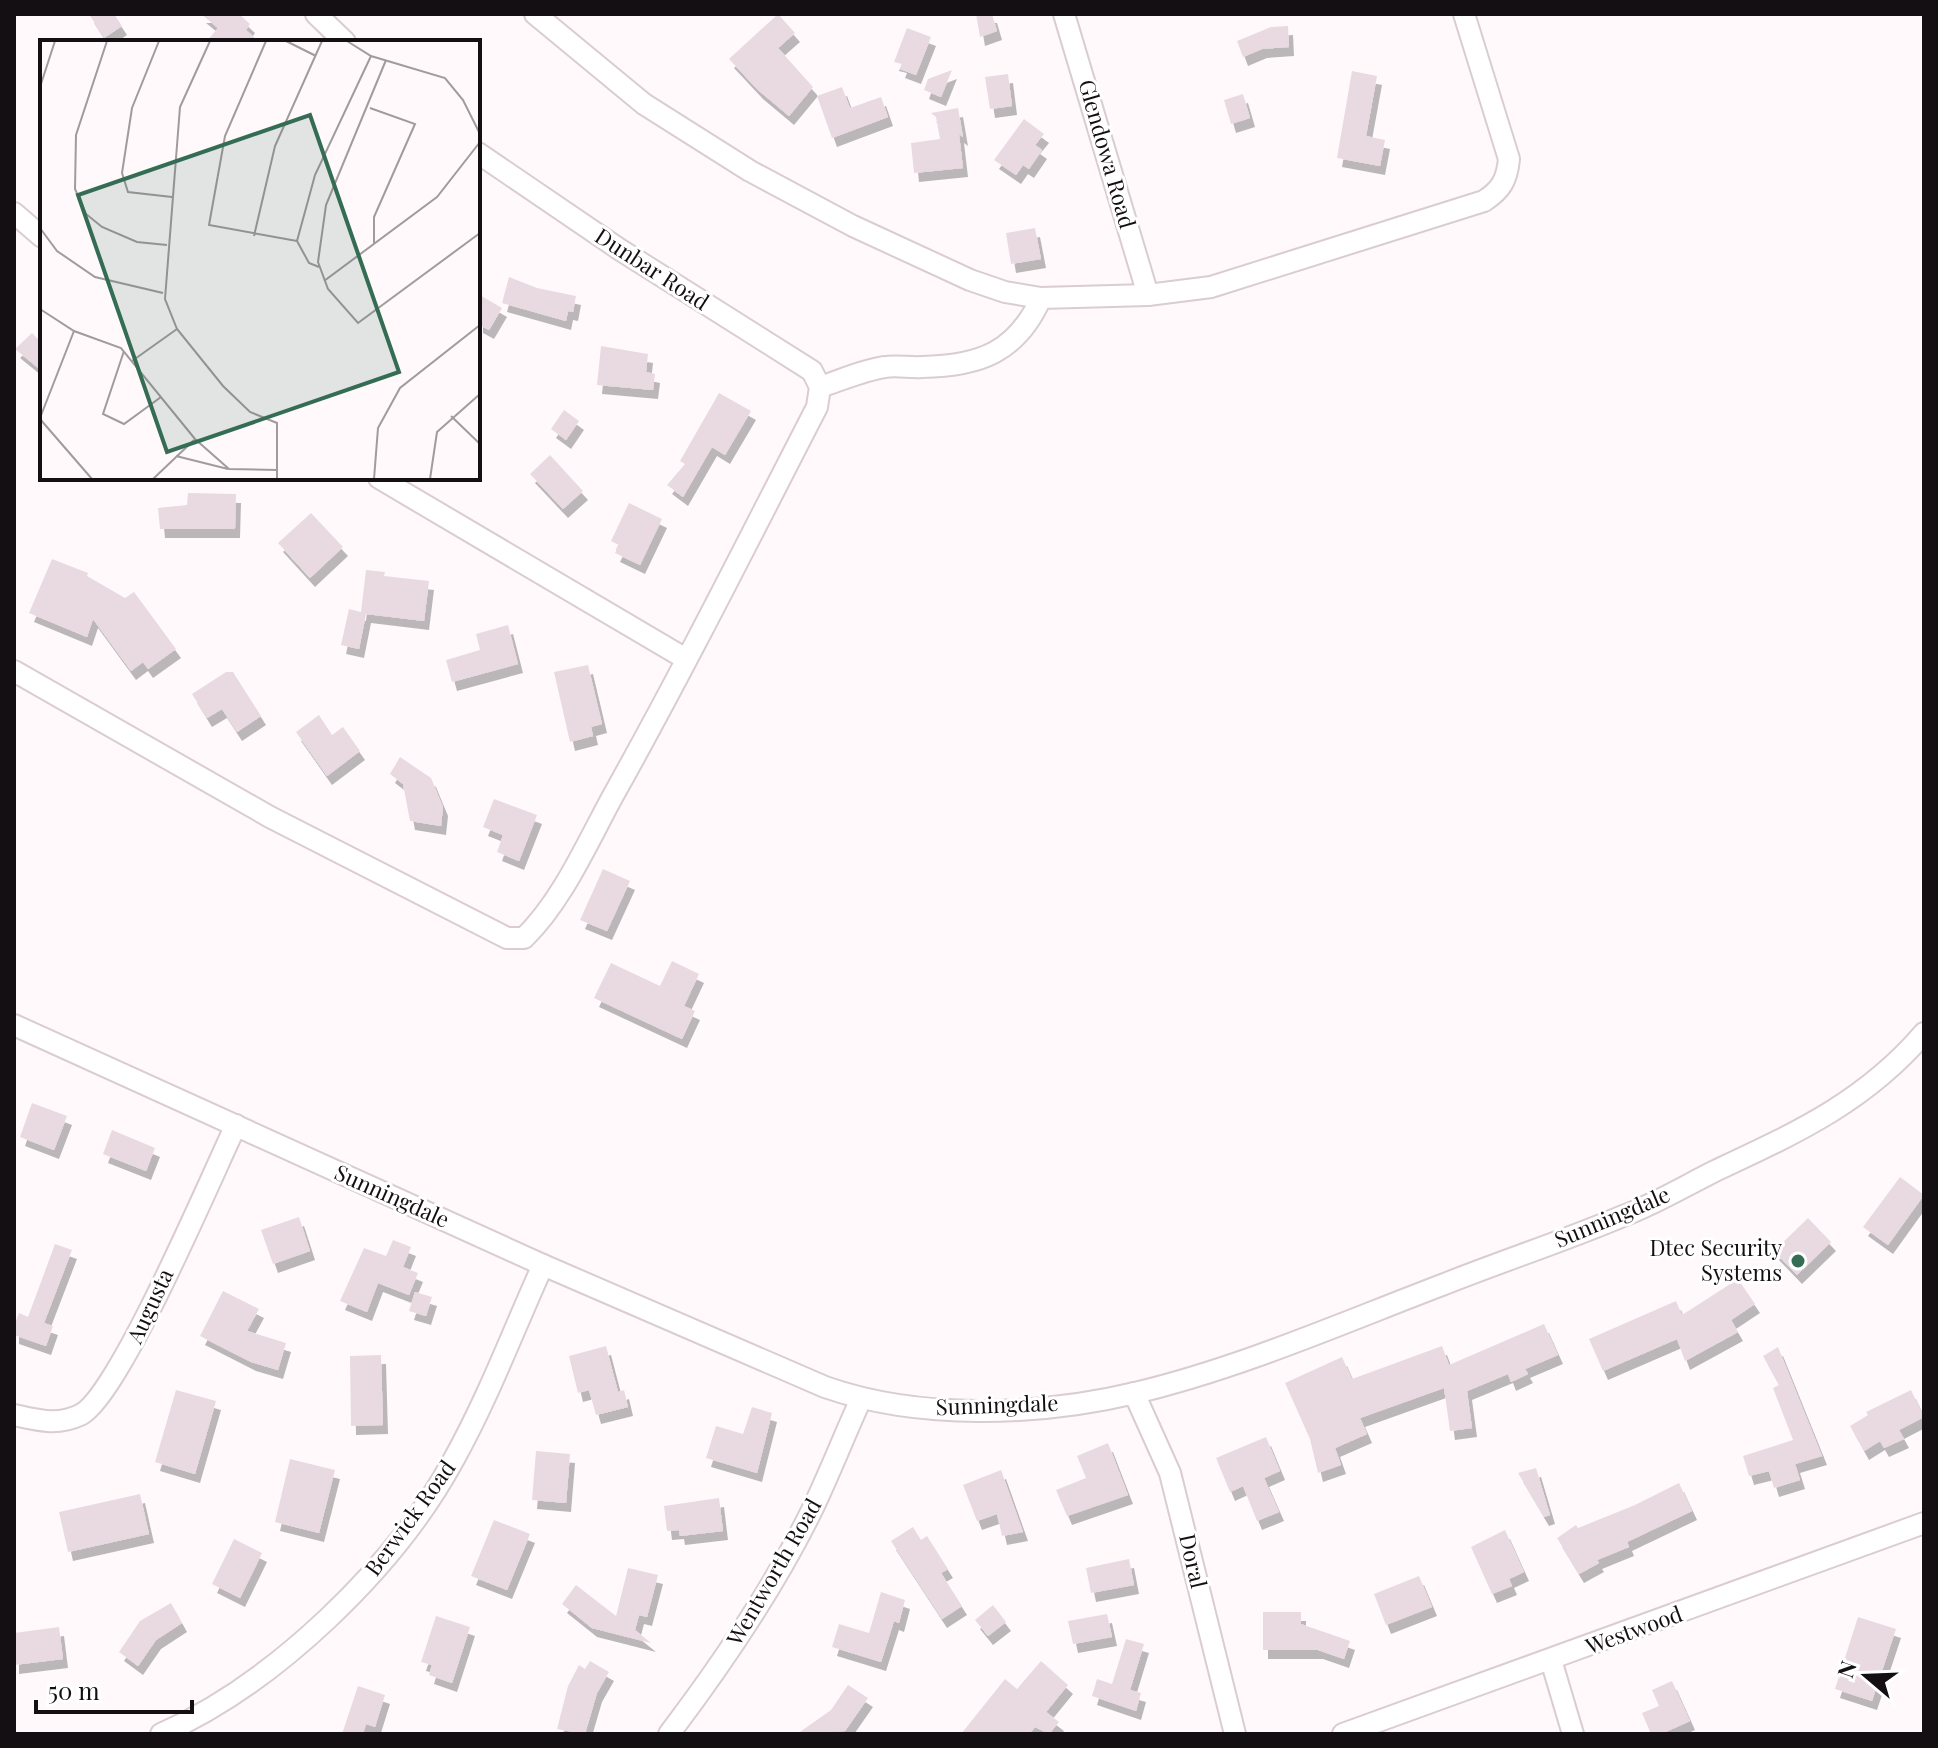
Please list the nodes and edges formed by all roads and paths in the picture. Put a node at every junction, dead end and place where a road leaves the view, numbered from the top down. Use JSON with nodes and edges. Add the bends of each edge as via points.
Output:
{"nodes":[{"id":1,"x":316,"y":14,"type":"edge"},
{"id":2,"x":535,"y":14,"type":"edge"},
{"id":3,"x":1064,"y":14,"type":"edge"},
{"id":4,"x":1464,"y":14,"type":"edge"},
{"id":5,"x":343,"y":40,"type":"edge"},
{"id":6,"x":480,"y":154,"type":"edge"},
{"id":7,"x":14,"y":213,"type":"edge"},
{"id":8,"x":40,"y":235,"type":"edge"},
{"id":9,"x":1148,"y":295,"type":"junction"},
{"id":10,"x":1041,"y":298,"type":"junction"},
{"id":11,"x":820,"y":387,"type":"junction"},
{"id":12,"x":382,"y":480,"type":"edge"},
{"id":13,"x":686,"y":659,"type":"junction"},
{"id":14,"x":14,"y":671,"type":"edge"},
{"id":15,"x":14,"y":1025,"type":"edge"},
{"id":16,"x":1924,"y":1033,"type":"edge"},
{"id":17,"x":236,"y":1125,"type":"junction"},
{"id":18,"x":543,"y":1265,"type":"junction"},
{"id":19,"x":1134,"y":1393,"type":"junction"},
{"id":20,"x":861,"y":1399,"type":"junction"},
{"id":21,"x":14,"y":1415,"type":"edge"},
{"id":22,"x":1921,"y":1532,"type":"edge"},
{"id":23,"x":1551,"y":1660,"type":"junction"},
{"id":24,"x":161,"y":1734,"type":"edge"},
{"id":25,"x":669,"y":1734,"type":"edge"},
{"id":26,"x":1235,"y":1734,"type":"edge"},
{"id":27,"x":1343,"y":1734,"type":"edge"},
{"id":28,"x":1573,"y":1734,"type":"edge"}],
"edges":[{"from":1,"to":5,"type":"street"},
{"from":2,"to":10,"type":"street","via":[[644,104],[750,171],[970,280]]},
{"from":3,"to":9,"type":"street","name":"Glendowa Road"},
{"from":4,"to":9,"type":"street","via":[[1509,159],[1508,174],[1495,194],[1211,287]]},
{"from":6,"to":11,"type":"street","name":"Dunbar Road","via":[[812,371]]},
{"from":7,"to":8,"type":"street"},
{"from":9,"to":10,"type":"street"},
{"from":10,"to":11,"type":"street","via":[[1024,331],[997,353],[923,367],[889,366]]},
{"from":11,"to":13,"type":"street","via":[[817,407]]},
{"from":12,"to":13,"type":"street"},
{"from":13,"to":14,"type":"street","via":[[584,848],[524,938],[507,938],[270,817]]},
{"from":15,"to":17,"type":"street","name":"Sunningdale"},
{"from":16,"to":19,"type":"street","name":"Sunningdale","via":[[1896,1066],[1858,1097],[1625,1216],[1260,1353]]},
{"from":17,"to":18,"type":"street","name":"Sunningdale"},
{"from":17,"to":21,"type":"street","name":"Augusta","via":[[123,1362],[97,1404],[54,1423]]},
{"from":18,"to":20,"type":"street","name":"Sunningdale"},
{"from":18,"to":24,"type":"street","name":"Berwick Road","via":[[454,1460],[380,1566],[276,1661],[206,1714]]},
{"from":19,"to":20,"type":"street","name":"Sunningdale","via":[[962,1411]]},
{"from":19,"to":26,"type":"street","name":"Doral","via":[[1170,1473]]},
{"from":20,"to":25,"type":"street","name":"Wentworth Road","via":[[812,1511],[769,1590]]},
{"from":22,"to":23,"type":"street","name":"Westwood"},
{"from":23,"to":27,"type":"street","name":"Westwood"},
{"from":23,"to":28,"type":"street"}]}
